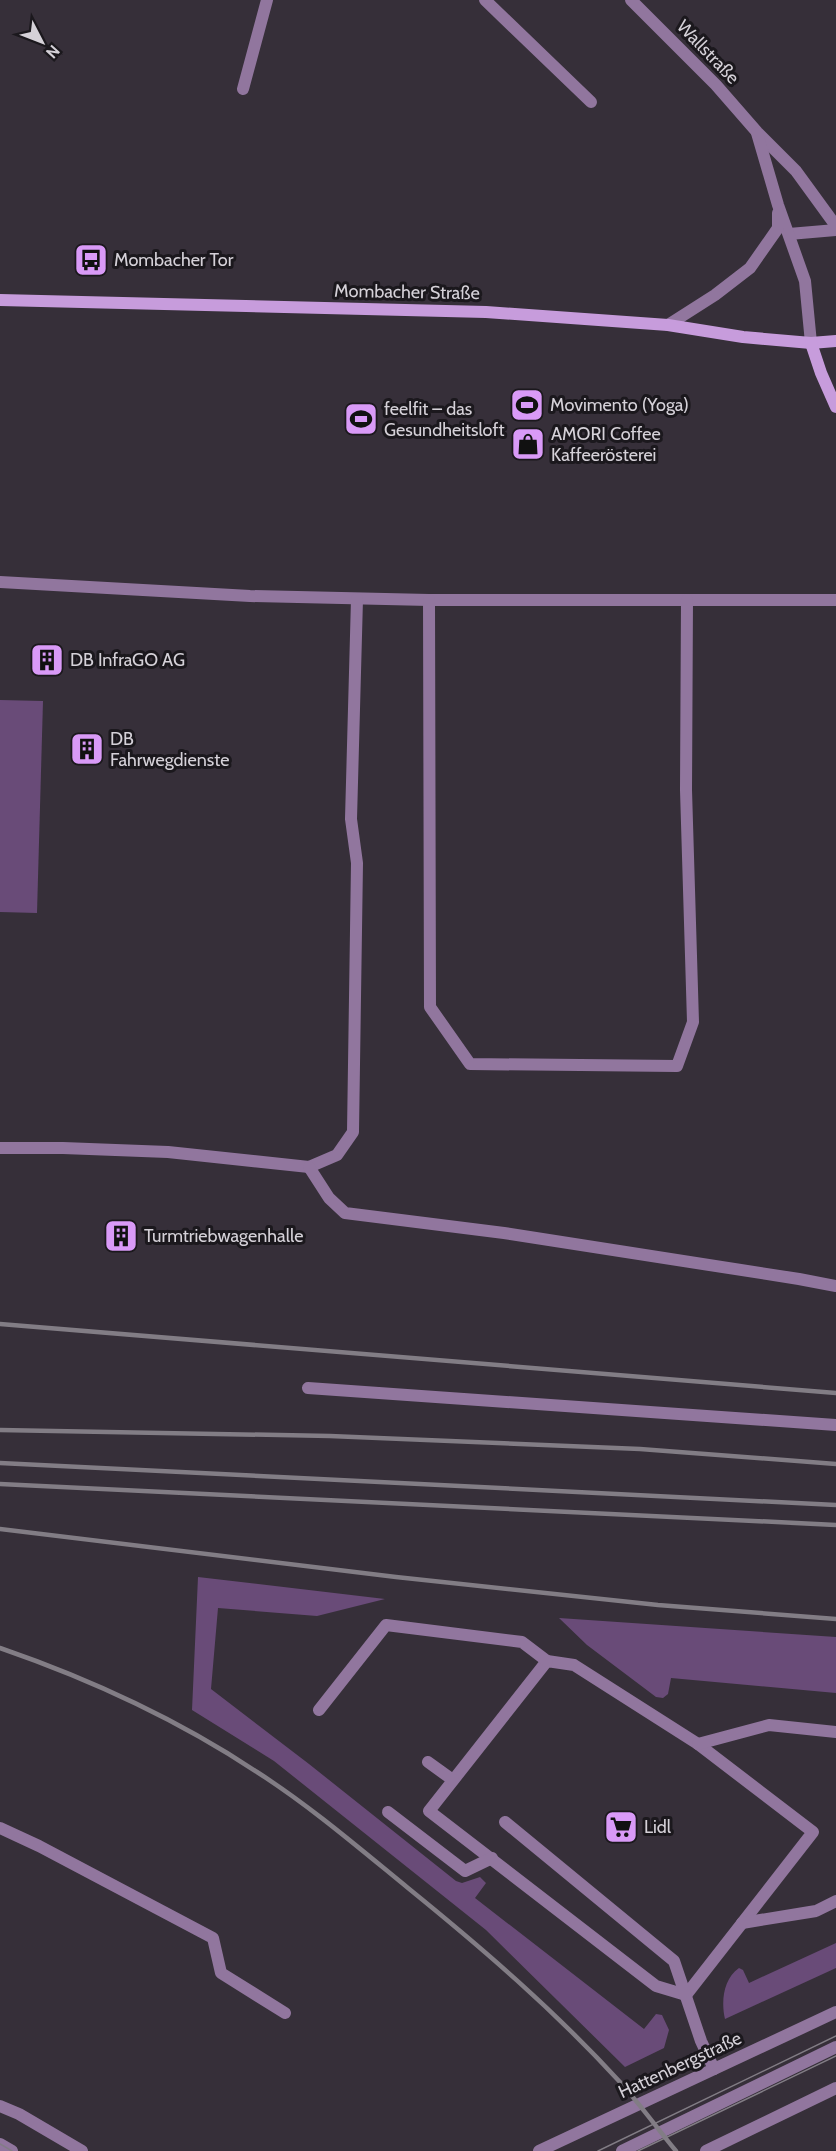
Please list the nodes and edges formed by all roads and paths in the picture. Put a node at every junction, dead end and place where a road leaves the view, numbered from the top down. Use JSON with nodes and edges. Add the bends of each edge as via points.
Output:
{"nodes":[{"id":1,"x":267,"y":0,"type":"edge"},
{"id":2,"x":485,"y":0,"type":"edge"},
{"id":3,"x":632,"y":0,"type":"edge"},
{"id":4,"x":243,"y":89,"type":"dead end"},
{"id":5,"x":591,"y":102,"type":"dead end"},
{"id":6,"x":757,"y":132,"type":"junction"},
{"id":7,"x":778,"y":205,"type":"junction"},
{"id":8,"x":836,"y":228,"type":"edge"},
{"id":9,"x":789,"y":234,"type":"junction"},
{"id":10,"x":0,"y":300,"type":"edge"},
{"id":11,"x":668,"y":325,"type":"junction"},
{"id":12,"x":836,"y":341,"type":"edge"},
{"id":13,"x":812,"y":343,"type":"junction"},
{"id":14,"x":836,"y":407,"type":"edge"},
{"id":15,"x":0,"y":582,"type":"edge"},
{"id":16,"x":357,"y":598,"type":"junction"},
{"id":17,"x":429,"y":600,"type":"junction"},
{"id":18,"x":687,"y":600,"type":"junction"},
{"id":19,"x":836,"y":600,"type":"edge"},
{"id":20,"x":0,"y":1148,"type":"edge"},
{"id":21,"x":309,"y":1167,"type":"junction"},
{"id":22,"x":836,"y":1286,"type":"edge"},
{"id":23,"x":308,"y":1388,"type":"dead end"},
{"id":24,"x":836,"y":1425,"type":"edge"},
{"id":25,"x":547,"y":1661,"type":"junction"},
{"id":26,"x":319,"y":1710,"type":"dead end"},
{"id":27,"x":836,"y":1732,"type":"edge"},
{"id":28,"x":698,"y":1744,"type":"junction"},
{"id":29,"x":428,"y":1762,"type":"dead end"},
{"id":30,"x":453,"y":1780,"type":"junction"},
{"id":31,"x":388,"y":1812,"type":"dead end"},
{"id":32,"x":506,"y":1822,"type":"dead end"},
{"id":33,"x":0,"y":1828,"type":"edge"},
{"id":34,"x":492,"y":1858,"type":"junction"},
{"id":35,"x":836,"y":1901,"type":"edge"},
{"id":36,"x":742,"y":1923,"type":"junction"},
{"id":37,"x":686,"y":1995,"type":"junction"},
{"id":38,"x":836,"y":2012,"type":"edge"},
{"id":39,"x":285,"y":2013,"type":"dead end"},
{"id":40,"x":836,"y":2047,"type":"edge"},
{"id":41,"x":714,"y":2069,"type":"junction"},
{"id":42,"x":836,"y":2088,"type":"edge"},
{"id":43,"x":0,"y":2106,"type":"edge"},
{"id":44,"x":0,"y":2144,"type":"edge"},
{"id":45,"x":12,"y":2151,"type":"edge"},
{"id":46,"x":82,"y":2151,"type":"edge"},
{"id":47,"x":539,"y":2151,"type":"edge"},
{"id":48,"x":622,"y":2151,"type":"edge"},
{"id":49,"x":706,"y":2151,"type":"edge"}],
"edges":[{"from":1,"to":4,"type":"street"},
{"from":2,"to":5,"type":"street"},
{"from":3,"to":6,"type":"street","name":"Wallstraße"},
{"from":6,"to":7,"type":"street","name":"Wallstraße"},
{"from":6,"to":8,"type":"street","name":"Wallstraße","via":[[796,171]]},
{"from":7,"to":9,"type":"street","name":"Wallstraße"},
{"from":7,"to":11,"type":"street","via":[[778,228],[750,268]]},
{"from":8,"to":9,"type":"street","name":"Wallstraße"},
{"from":9,"to":13,"type":"street","name":"Wallstraße","via":[[805,281]]},
{"from":10,"to":11,"type":"main road","name":"Mombacher Straße","via":[[486,312]]},
{"from":11,"to":13,"type":"main road","name":"Mombacher Straße"},
{"from":12,"to":13,"type":"main road","name":"Mombacher Straße"},
{"from":13,"to":14,"type":"main road"},
{"from":15,"to":16,"type":"street","via":[[155,592]]},
{"from":16,"to":17,"type":"street"},
{"from":16,"to":21,"type":"street","via":[[351,819],[357,863],[353,1132],[337,1155]]},
{"from":17,"to":18,"type":"street"},
{"from":17,"to":18,"type":"street","via":[[430,1007],[470,1064],[677,1066],[693,1022],[686,790]]},
{"from":18,"to":19,"type":"street"},
{"from":20,"to":21,"type":"street","via":[[168,1152]]},
{"from":21,"to":22,"type":"street","via":[[329,1198],[345,1213],[504,1233]]},
{"from":23,"to":24,"type":"street"},
{"from":25,"to":26,"type":"street","via":[[522,1642],[386,1625]]},
{"from":25,"to":28,"type":"street","via":[[574,1665]]},
{"from":25,"to":30,"type":"street"},
{"from":27,"to":28,"type":"street","via":[[769,1725]]},
{"from":28,"to":36,"type":"street","via":[[813,1832]]},
{"from":29,"to":30,"type":"street"},
{"from":30,"to":34,"type":"street","via":[[429,1810]]},
{"from":31,"to":34,"type":"street","via":[[465,1871]]},
{"from":32,"to":37,"type":"street","via":[[674,1961]]},
{"from":33,"to":39,"type":"street","via":[[213,1938],[221,1973]]},
{"from":34,"to":37,"type":"street","via":[[656,1986]]},
{"from":35,"to":36,"type":"street","via":[[816,1911]]},
{"from":36,"to":37,"type":"street"},
{"from":37,"to":41,"type":"street"},
{"from":38,"to":41,"type":"street","name":"Hattenbergstraße"},
{"from":40,"to":48,"type":"street"},
{"from":41,"to":47,"type":"street","name":"Hattenbergstraße"},
{"from":42,"to":49,"type":"street"},
{"from":43,"to":46,"type":"street"},
{"from":44,"to":45,"type":"street"}]}
